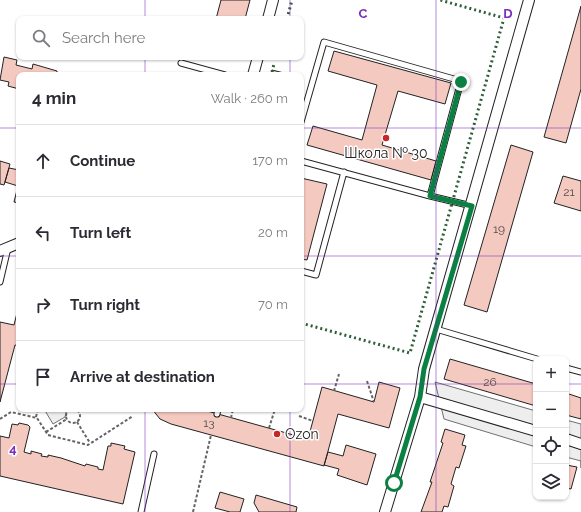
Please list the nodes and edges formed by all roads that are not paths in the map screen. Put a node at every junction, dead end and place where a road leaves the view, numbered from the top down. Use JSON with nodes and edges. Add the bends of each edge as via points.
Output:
{"nodes":[{"id":1,"x":273,"y":0,"type":"edge"},
{"id":2,"x":529,"y":0,"type":"edge"},
{"id":3,"x":269,"y":16,"type":"edge"},
{"id":4,"x":257,"y":60,"type":"edge"},
{"id":5,"x":181,"y":63,"type":"dead end"},
{"id":6,"x":214,"y":72,"type":"edge"},
{"id":7,"x":254,"y":72,"type":"edge"},
{"id":8,"x":304,"y":112,"type":"edge"},
{"id":9,"x":304,"y":162,"type":"edge"},
{"id":10,"x":344,"y":172,"type":"junction"},
{"id":11,"x":430,"y":196,"type":"junction"},
{"id":12,"x":472,"y":206,"type":"junction"},
{"id":13,"x":16,"y":244,"type":"edge"},
{"id":14,"x":4,"y":249,"type":"edge"},
{"id":15,"x":304,"y":272,"type":"edge"},
{"id":16,"x":0,"y":282,"type":"edge"},
{"id":17,"x":436,"y":330,"type":"junction"},
{"id":18,"x":533,"y":358,"type":"edge"},
{"id":19,"x":569,"y":369,"type":"edge"},
{"id":20,"x":581,"y":372,"type":"edge"},
{"id":21,"x":420,"y":397,"type":"junction"},
{"id":22,"x":533,"y":430,"type":"edge"},
{"id":23,"x":569,"y":440,"type":"edge"},
{"id":24,"x":581,"y":444,"type":"edge"},
{"id":25,"x":154,"y":454,"type":"dead end"},
{"id":26,"x":140,"y":512,"type":"edge"},
{"id":27,"x":385,"y":512,"type":"edge"}],
"edges":[{"from":1,"to":3,"type":"street"},
{"from":2,"to":12,"type":"street"},
{"from":4,"to":7,"type":"street"},
{"from":5,"to":6,"type":"lane"},
{"from":8,"to":11,"type":"lane","via":[[324,42],[461,82]]},
{"from":9,"to":10,"type":"lane"},
{"from":10,"to":11,"type":"lane"},
{"from":10,"to":15,"type":"lane","via":[[316,275]]},
{"from":11,"to":12,"type":"lane"},
{"from":12,"to":17,"type":"street"},
{"from":13,"to":14,"type":"street"},
{"from":14,"to":16,"type":"lane"},
{"from":17,"to":18,"type":"lane"},
{"from":17,"to":21,"type":"street","via":[[424,369]]},
{"from":19,"to":20,"type":"lane"},
{"from":21,"to":22,"type":"street"},
{"from":21,"to":27,"type":"street"},
{"from":23,"to":24,"type":"street"},
{"from":25,"to":26,"type":"lane"}]}
